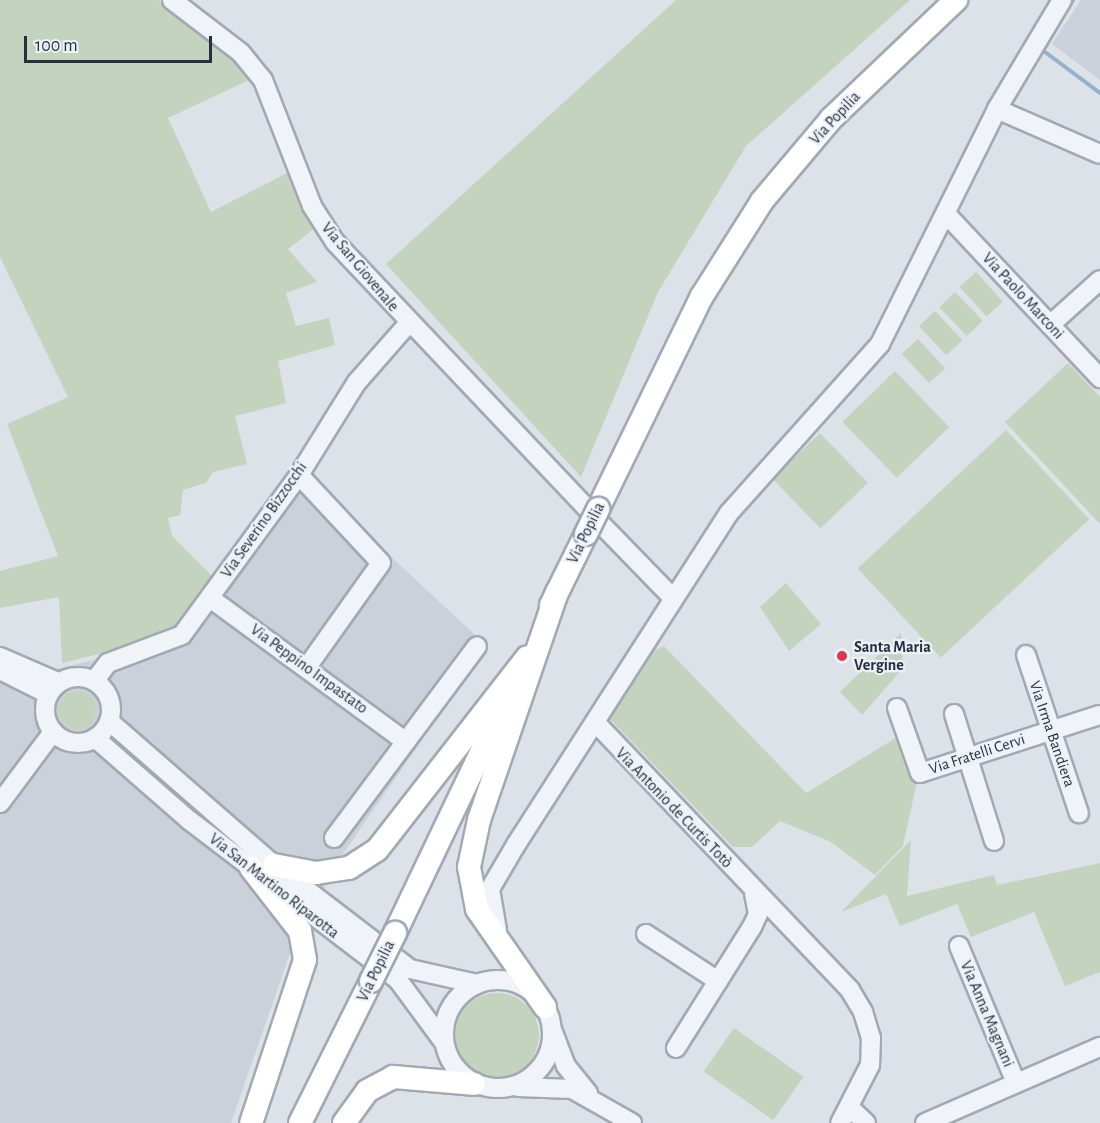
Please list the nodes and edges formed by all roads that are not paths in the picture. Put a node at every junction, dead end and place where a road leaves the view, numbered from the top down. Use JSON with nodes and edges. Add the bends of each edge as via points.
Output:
{"nodes":[{"id":1,"x":172,"y":0,"type":"edge"},
{"id":2,"x":956,"y":0,"type":"edge"},
{"id":3,"x":1062,"y":0,"type":"edge"},
{"id":4,"x":997,"y":109,"type":"junction"},
{"id":5,"x":1100,"y":154,"type":"edge"},
{"id":6,"x":947,"y":215,"type":"junction"},
{"id":7,"x":1100,"y":280,"type":"edge"},
{"id":8,"x":408,"y":324,"type":"junction"},
{"id":9,"x":1050,"y":325,"type":"junction"},
{"id":10,"x":1100,"y":378,"type":"edge"},
{"id":11,"x":298,"y":475,"type":"junction"},
{"id":12,"x":593,"y":519,"type":"junction"},
{"id":13,"x":557,"y":592,"type":"junction"},
{"id":14,"x":210,"y":598,"type":"junction"},
{"id":15,"x":673,"y":598,"type":"junction"},
{"id":16,"x":477,"y":646,"type":"dead end"},
{"id":17,"x":1026,"y":655,"type":"dead end"},
{"id":18,"x":0,"y":657,"type":"edge"},
{"id":19,"x":527,"y":657,"type":"junction"},
{"id":20,"x":307,"y":667,"type":"junction"},
{"id":21,"x":0,"y":670,"type":"edge"},
{"id":22,"x":95,"y":680,"type":"junction"},
{"id":23,"x":53,"y":688,"type":"junction"},
{"id":24,"x":897,"y":708,"type":"dead end"},
{"id":25,"x":954,"y":714,"type":"dead end"},
{"id":26,"x":1100,"y":715,"type":"edge"},
{"id":27,"x":109,"y":721,"type":"junction"},
{"id":28,"x":596,"y":723,"type":"junction"},
{"id":29,"x":1051,"y":729,"type":"junction"},
{"id":30,"x":53,"y":732,"type":"junction"},
{"id":31,"x":95,"y":738,"type":"junction"},
{"id":32,"x":406,"y":742,"type":"junction"},
{"id":33,"x":72,"y":743,"type":"junction"},
{"id":34,"x":968,"y":757,"type":"junction"},
{"id":35,"x":32,"y":767,"type":"junction"},
{"id":36,"x":0,"y":804,"type":"edge"},
{"id":37,"x":1079,"y":813,"type":"dead end"},
{"id":38,"x":334,"y":838,"type":"dead end"},
{"id":39,"x":994,"y":841,"type":"dead end"},
{"id":40,"x":274,"y":865,"type":"junction"},
{"id":41,"x":251,"y":868,"type":"junction"},
{"id":42,"x":753,"y":892,"type":"junction"},
{"id":43,"x":779,"y":920,"type":"junction"},
{"id":44,"x":752,"y":927,"type":"junction"},
{"id":45,"x":646,"y":934,"type":"dead end"},
{"id":46,"x":502,"y":943,"type":"junction"},
{"id":47,"x":959,"y":946,"type":"dead end"},
{"id":48,"x":740,"y":947,"type":"junction"},
{"id":49,"x":718,"y":981,"type":"junction"},
{"id":50,"x":477,"y":984,"type":"junction"},
{"id":51,"x":545,"y":1006,"type":"junction"},
{"id":52,"x":552,"y":1030,"type":"junction"},
{"id":53,"x":443,"y":1041,"type":"junction"},
{"id":54,"x":1100,"y":1047,"type":"edge"},
{"id":55,"x":676,"y":1048,"type":"dead end"},
{"id":56,"x":1016,"y":1083,"type":"junction"},
{"id":57,"x":474,"y":1084,"type":"junction"},
{"id":58,"x":512,"y":1087,"type":"junction"},
{"id":59,"x":591,"y":1096,"type":"junction"},
{"id":60,"x":850,"y":1108,"type":"junction"},
{"id":61,"x":251,"y":1123,"type":"edge"},
{"id":62,"x":300,"y":1123,"type":"edge"},
{"id":63,"x":344,"y":1123,"type":"edge"},
{"id":64,"x":632,"y":1123,"type":"edge"},
{"id":65,"x":840,"y":1123,"type":"edge"},
{"id":66,"x":866,"y":1123,"type":"edge"},
{"id":67,"x":925,"y":1123,"type":"edge"}],
"edges":[{"from":1,"to":8,"type":"street","name":"Via San Giovenale","via":[[241,53],[263,80],[312,206],[335,242]]},
{"from":2,"to":12,"type":"main road","name":"Via Popilia","via":[[831,118],[762,201],[702,296]]},
{"from":3,"to":4,"type":"street"},
{"from":4,"to":5,"type":"street"},
{"from":4,"to":6,"type":"street"},
{"from":6,"to":9,"type":"street","name":"Via Paolo Marconi"},
{"from":6,"to":15,"type":"street","via":[[880,344],[729,513]]},
{"from":7,"to":9,"type":"street"},
{"from":8,"to":11,"type":"street","name":"Via Severino Bizzocchi","via":[[357,382]]},
{"from":8,"to":12,"type":"street","name":"Via San Giovenale"},
{"from":9,"to":10,"type":"street","name":"Via Paolo Marconi"},
{"from":11,"to":14,"type":"street","name":"Via Severino Bizzocchi"},
{"from":11,"to":20,"type":"street","via":[[381,563]]},
{"from":12,"to":13,"type":"main road","name":"Via Popilia"},
{"from":12,"to":15,"type":"street","name":"Via San Giovenale"},
{"from":13,"to":19,"type":"main road","name":"Via Popilia"},
{"from":13,"to":46,"type":"main road","via":[[470,850],[472,896]]},
{"from":14,"to":20,"type":"street","name":"Via Peppino Impastato"},
{"from":14,"to":22,"type":"street","name":"Via Severino Bizzocchi","via":[[182,635],[108,663]]},
{"from":15,"to":28,"type":"street"},
{"from":16,"to":32,"type":"street"},
{"from":17,"to":29,"type":"street","name":"Via Irma Bandiera"},
{"from":18,"to":23,"type":"street"},
{"from":19,"to":40,"type":"main road","via":[[377,850],[338,870],[316,873]]},
{"from":19,"to":62,"type":"main road","name":"Via Popilia","bridge":true},
{"from":20,"to":32,"type":"street","name":"Via Peppino Impastato"},
{"from":21,"to":23,"type":"street"},
{"from":22,"to":23,"type":"street","via":[[76,676]]},
{"from":22,"to":27,"type":"street","via":[[109,698]]},
{"from":23,"to":30,"type":"street","via":[[44,714]]},
{"from":24,"to":34,"type":"street","name":"Via Fratelli Cervi","via":[[920,773]]},
{"from":25,"to":34,"type":"street"},
{"from":26,"to":29,"type":"street","name":"Via Fratelli Cervi"},
{"from":27,"to":31,"type":"street"},
{"from":27,"to":40,"type":"street","name":"Via San Martino Riparotta"},
{"from":28,"to":42,"type":"street","name":"Via Antonio de Curtis Totò"},
{"from":28,"to":46,"type":"street","via":[[490,889],[490,912]]},
{"from":29,"to":34,"type":"street","name":"Via Fratelli Cervi"},
{"from":29,"to":37,"type":"street","name":"Via Irma Bandiera"},
{"from":30,"to":33,"type":"street"},
{"from":30,"to":35,"type":"street"},
{"from":31,"to":33,"type":"street"},
{"from":31,"to":41,"type":"street","name":"Via San Martino Riparotta"},
{"from":32,"to":38,"type":"street"},
{"from":33,"to":35,"type":"street"},
{"from":34,"to":39,"type":"street"},
{"from":35,"to":36,"type":"street"},
{"from":40,"to":50,"type":"street","name":"Via San Martino Riparotta","via":[[410,969]]},
{"from":41,"to":53,"type":"street","name":"Via San Martino Riparotta","via":[[398,980]]},
{"from":41,"to":61,"type":"main road","via":[[300,930],[305,960]]},
{"from":42,"to":43,"type":"street","name":"Via Antonio de Curtis Totò"},
{"from":42,"to":44,"type":"street","via":[[758,914]]},
{"from":43,"to":44,"type":"street"},
{"from":43,"to":48,"type":"street"},
{"from":43,"to":60,"type":"street","name":"Via Antonio de Curtis Totò","via":[[850,990],[863,1012],[871,1038],[870,1065]]},
{"from":44,"to":48,"type":"street"},
{"from":45,"to":49,"type":"street"},
{"from":46,"to":51,"type":"main road"},
{"from":47,"to":56,"type":"street","name":"Via Anna Magnani"},
{"from":48,"to":49,"type":"street"},
{"from":49,"to":55,"type":"street"},
{"from":50,"to":51,"type":"street","via":[[515,983]]},
{"from":50,"to":53,"type":"street","via":[[450,1007]]},
{"from":51,"to":52,"type":"street"},
{"from":52,"to":58,"type":"street","via":[[543,1065]]},
{"from":52,"to":59,"type":"street","via":[[566,1066]]},
{"from":53,"to":57,"type":"street","via":[[449,1059]]},
{"from":54,"to":56,"type":"street","name":"Via Anna Magnani"},
{"from":56,"to":67,"type":"street","name":"Via Anna Magnani"},
{"from":57,"to":58,"type":"street"},
{"from":57,"to":63,"type":"main road","via":[[393,1077],[367,1091]]},
{"from":58,"to":59,"type":"street","via":[[556,1085]]},
{"from":59,"to":64,"type":"street"},
{"from":60,"to":65,"type":"street","name":"Via Antonio de Curtis Totò"},
{"from":60,"to":66,"type":"street"}]}
